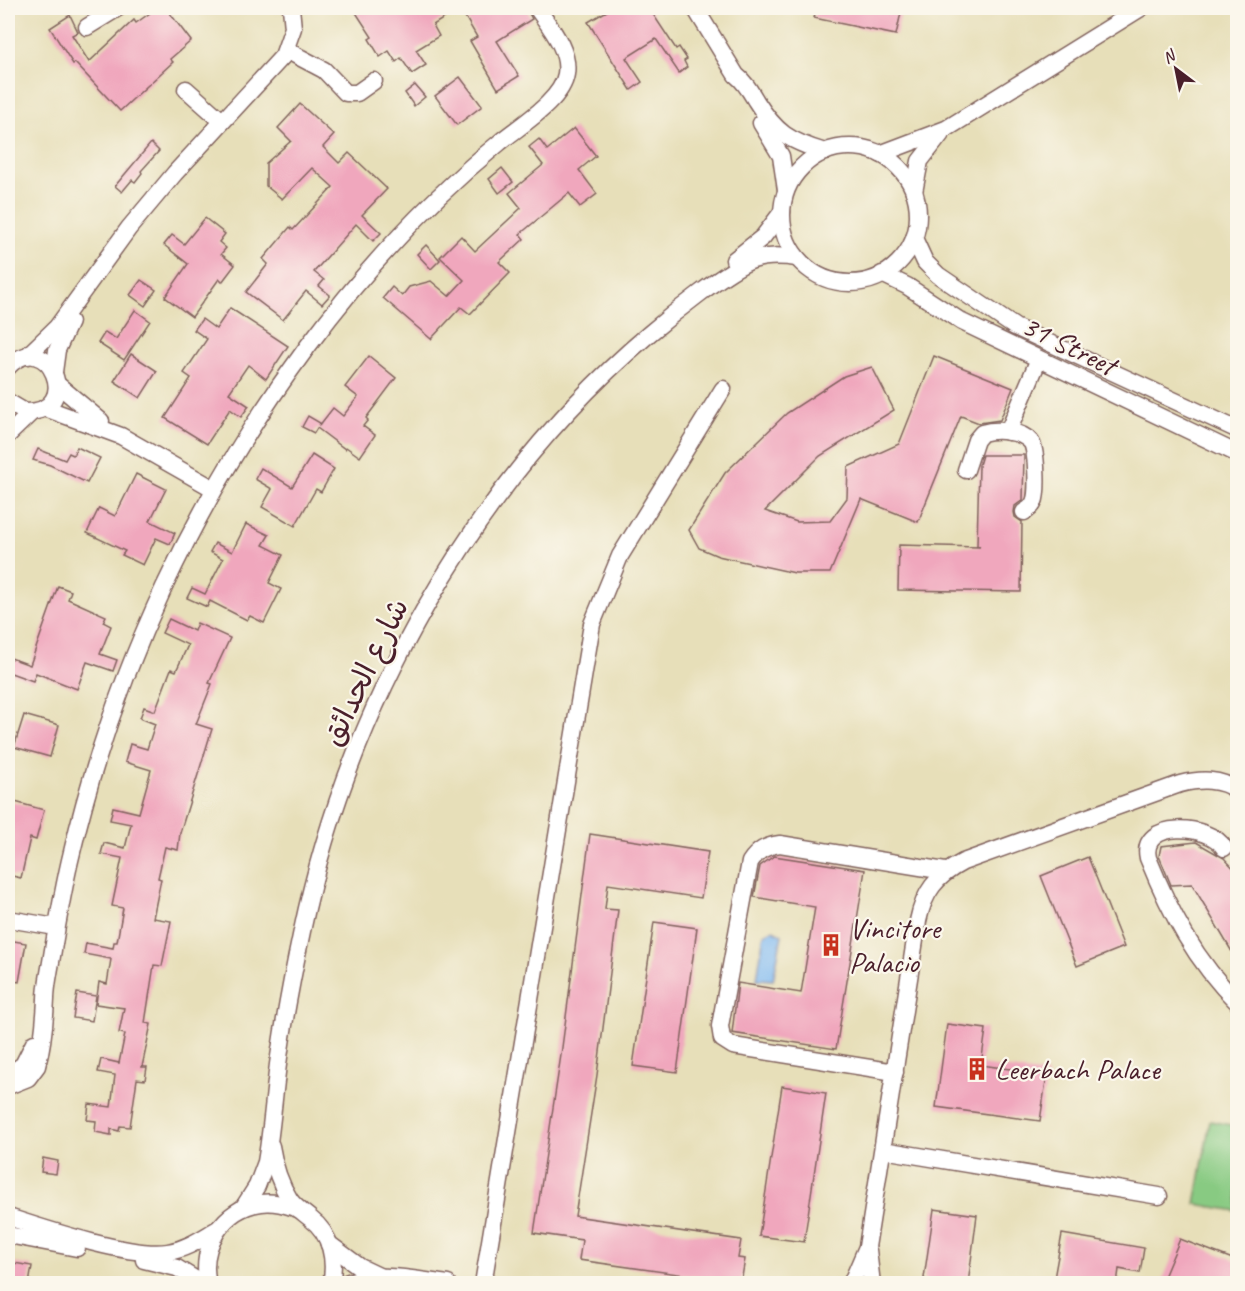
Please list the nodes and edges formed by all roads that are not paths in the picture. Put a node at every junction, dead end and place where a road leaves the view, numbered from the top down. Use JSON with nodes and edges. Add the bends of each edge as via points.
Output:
{"nodes":[{"id":1,"x":118,"y":8,"type":"edge"},
{"id":2,"x":291,"y":8,"type":"edge"},
{"id":3,"x":537,"y":8,"type":"edge"},
{"id":4,"x":695,"y":8,"type":"edge"},
{"id":5,"x":1141,"y":8,"type":"edge"},
{"id":6,"x":87,"y":27,"type":"dead end"},
{"id":7,"x":286,"y":50,"type":"junction"},
{"id":8,"x":736,"y":75,"type":"junction"},
{"id":9,"x":374,"y":81,"type":"dead end"},
{"id":10,"x":186,"y":89,"type":"dead end"},
{"id":11,"x":222,"y":122,"type":"junction"},
{"id":12,"x":946,"y":129,"type":"junction"},
{"id":13,"x":825,"y":152,"type":"junction"},
{"id":14,"x":880,"y":154,"type":"junction"},
{"id":15,"x":786,"y":191,"type":"junction"},
{"id":16,"x":914,"y":192,"type":"junction"},
{"id":17,"x":782,"y":212,"type":"junction"},
{"id":18,"x":914,"y":238,"type":"junction"},
{"id":19,"x":797,"y":258,"type":"junction"},
{"id":20,"x":882,"y":274,"type":"junction"},
{"id":21,"x":88,"y":286,"type":"junction"},
{"id":22,"x":674,"y":314,"type":"junction"},
{"id":23,"x":27,"y":357,"type":"junction"},
{"id":24,"x":1038,"y":361,"type":"junction"},
{"id":25,"x":9,"y":364,"type":"edge"},
{"id":26,"x":56,"y":378,"type":"junction"},
{"id":27,"x":723,"y":389,"type":"dead end"},
{"id":28,"x":8,"y":402,"type":"edge"},
{"id":29,"x":39,"y":410,"type":"junction"},
{"id":30,"x":1238,"y":430,"type":"edge"},
{"id":31,"x":1008,"y":432,"type":"junction"},
{"id":32,"x":8,"y":435,"type":"edge"},
{"id":33,"x":121,"y":436,"type":"junction"},
{"id":34,"x":1238,"y":454,"type":"edge"},
{"id":35,"x":966,"y":470,"type":"dead end"},
{"id":36,"x":214,"y":489,"type":"junction"},
{"id":37,"x":1024,"y":513,"type":"dead end"},
{"id":38,"x":1238,"y":791,"type":"edge"},
{"id":39,"x":1224,"y":848,"type":"dead end"},
{"id":40,"x":945,"y":871,"type":"junction"},
{"id":41,"x":8,"y":919,"type":"edge"},
{"id":42,"x":56,"y":927,"type":"junction"},
{"id":43,"x":46,"y":999,"type":"junction"},
{"id":44,"x":1238,"y":1003,"type":"edge"},
{"id":45,"x":895,"y":1072,"type":"junction"},
{"id":46,"x":8,"y":1075,"type":"edge"},
{"id":47,"x":8,"y":1086,"type":"edge"},
{"id":48,"x":270,"y":1137,"type":"junction"},
{"id":49,"x":883,"y":1150,"type":"junction"},
{"id":50,"x":1159,"y":1196,"type":"dead end"},
{"id":51,"x":243,"y":1208,"type":"junction"},
{"id":52,"x":298,"y":1209,"type":"junction"},
{"id":53,"x":8,"y":1217,"type":"edge"},
{"id":54,"x":218,"y":1229,"type":"junction"},
{"id":55,"x":8,"y":1235,"type":"edge"},
{"id":56,"x":329,"y":1244,"type":"junction"},
{"id":57,"x":867,"y":1247,"type":"junction"},
{"id":58,"x":383,"y":1277,"type":"junction"},
{"id":59,"x":203,"y":1284,"type":"edge"},
{"id":60,"x":208,"y":1284,"type":"edge"},
{"id":61,"x":331,"y":1284,"type":"edge"},
{"id":62,"x":344,"y":1284,"type":"edge"},
{"id":63,"x":448,"y":1284,"type":"edge"},
{"id":64,"x":483,"y":1284,"type":"edge"},
{"id":65,"x":851,"y":1284,"type":"edge"},
{"id":66,"x":872,"y":1284,"type":"edge"}],
"edges":[{"from":1,"to":6,"type":"street"},
{"from":2,"to":7,"type":"street","via":[[293,28]]},
{"from":3,"to":36,"type":"street","via":[[566,57],[562,87],[438,199],[345,299],[276,391]]},
{"from":4,"to":8,"type":"street"},
{"from":5,"to":12,"type":"street"},
{"from":7,"to":9,"type":"street","via":[[324,70],[346,93],[357,93]]},
{"from":7,"to":11,"type":"street"},
{"from":8,"to":13,"type":"street","via":[[782,134],[795,143]]},
{"from":8,"to":15,"type":"street","via":[[737,85],[781,156]]},
{"from":10,"to":11,"type":"street"},
{"from":11,"to":21,"type":"street","via":[[151,200]]},
{"from":12,"to":14,"type":"street"},
{"from":12,"to":16,"type":"street","via":[[925,152]]},
{"from":13,"to":14,"type":"street","via":[[851,147]]},
{"from":13,"to":15,"type":"street","via":[[802,166]]},
{"from":14,"to":16,"type":"street","via":[[901,170]]},
{"from":15,"to":17,"type":"street"},
{"from":16,"to":18,"type":"street","via":[[918,217]]},
{"from":17,"to":19,"type":"street","via":[[785,236]]},
{"from":17,"to":22,"type":"street","via":[[763,237],[685,298]]},
{"from":18,"to":20,"type":"street","via":[[899,261]]},
{"from":18,"to":30,"type":"street","name":"31 Street","via":[[925,262],[938,275],[1015,327]]},
{"from":19,"to":20,"type":"street","via":[[831,280],[857,282]]},
{"from":19,"to":22,"type":"street","via":[[751,260]]},
{"from":20,"to":24,"type":"street","name":"31 Street"},
{"from":21,"to":23,"type":"street","via":[[51,335]]},
{"from":21,"to":26,"type":"street","via":[[60,340]]},
{"from":22,"to":48,"type":"street","name":"شارع الحدائق","via":[[590,389],[502,494],[436,589],[388,678],[341,789],[317,864],[290,994]]},
{"from":23,"to":25,"type":"street"},
{"from":23,"to":26,"type":"street","via":[[41,359]]},
{"from":24,"to":31,"type":"street"},
{"from":24,"to":34,"type":"street","name":"31 Street"},
{"from":26,"to":29,"type":"street","via":[[54,397]]},
{"from":26,"to":33,"type":"street","via":[[77,403]]},
{"from":27,"to":64,"type":"street","via":[[625,547],[592,624]]},
{"from":28,"to":29,"type":"street","via":[[18,410]]},
{"from":29,"to":32,"type":"street"},
{"from":29,"to":33,"type":"street"},
{"from":31,"to":35,"type":"street","via":[[978,436]]},
{"from":31,"to":37,"type":"street","via":[[1023,436],[1034,448],[1034,502]]},
{"from":33,"to":36,"type":"street"},
{"from":36,"to":42,"type":"street","via":[[156,604],[107,727],[71,854]]},
{"from":38,"to":40,"type":"street","via":[[1215,781],[1180,784]]},
{"from":39,"to":44,"type":"street","via":[[1213,836],[1196,831],[1161,832],[1151,837],[1146,847],[1174,920],[1212,975]]},
{"from":40,"to":45,"type":"street","via":[[922,902]]},
{"from":40,"to":45,"type":"street","via":[[780,844],[757,852],[750,861],[720,1026],[722,1039],[733,1046]]},
{"from":41,"to":42,"type":"street"},
{"from":42,"to":43,"type":"street"},
{"from":43,"to":46,"type":"street","via":[[29,1058]]},
{"from":43,"to":47,"type":"street","via":[[37,1066],[28,1078]]},
{"from":45,"to":49,"type":"street"},
{"from":48,"to":51,"type":"street","name":"شارع الحدائق","via":[[262,1174]]},
{"from":48,"to":52,"type":"street","via":[[278,1176]]},
{"from":49,"to":50,"type":"street"},
{"from":49,"to":57,"type":"street"},
{"from":51,"to":52,"type":"street","via":[[280,1203]]},
{"from":51,"to":54,"type":"street"},
{"from":52,"to":56,"type":"street","via":[[314,1220]]},
{"from":53,"to":54,"type":"street","via":[[70,1236],[153,1253],[178,1250]]},
{"from":54,"to":60,"type":"street","via":[[206,1259]]},
{"from":55,"to":59,"type":"street","via":[[155,1262],[178,1269]]},
{"from":56,"to":58,"type":"street","via":[[360,1267]]},
{"from":56,"to":61,"type":"street"},
{"from":57,"to":65,"type":"street"},
{"from":57,"to":66,"type":"street"},
{"from":58,"to":62,"type":"street"},
{"from":58,"to":63,"type":"street"}]}
